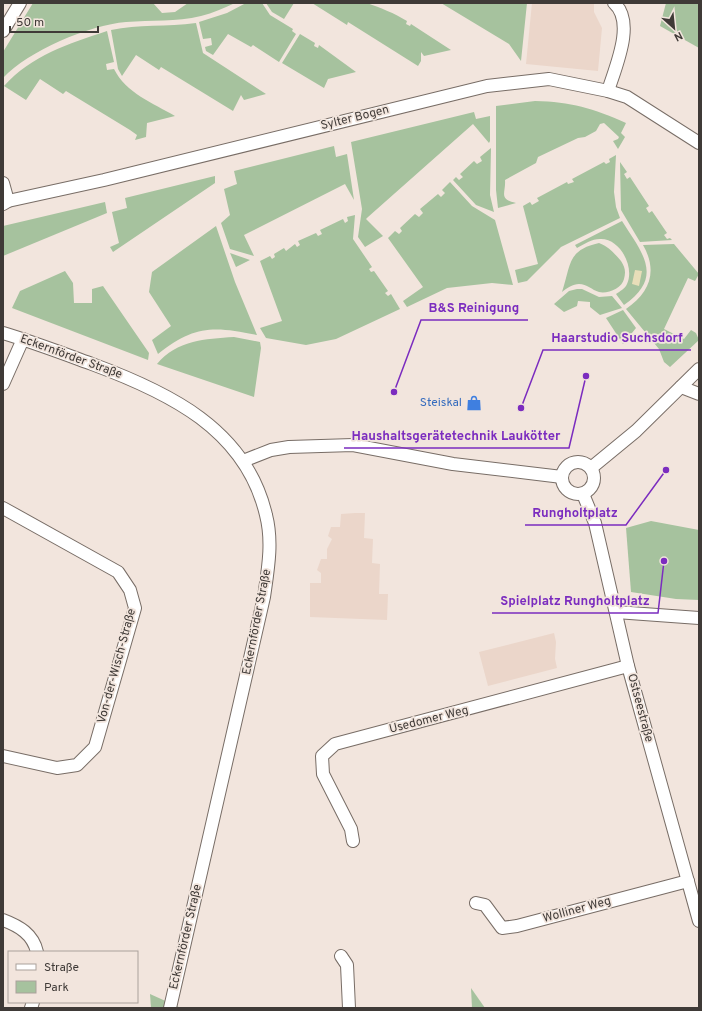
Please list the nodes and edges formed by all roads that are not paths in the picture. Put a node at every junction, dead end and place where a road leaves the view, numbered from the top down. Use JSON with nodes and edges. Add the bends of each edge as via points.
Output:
{"nodes":[{"id":1,"x":20,"y":3,"type":"edge"},
{"id":2,"x":614,"y":3,"type":"edge"},
{"id":3,"x":3,"y":31,"type":"edge"},
{"id":4,"x":608,"y":92,"type":"junction"},
{"id":5,"x":699,"y":143,"type":"edge"},
{"id":6,"x":3,"y":183,"type":"edge"},
{"id":7,"x":6,"y":203,"type":"edge"},
{"id":8,"x":3,"y":333,"type":"edge"},
{"id":9,"x":23,"y":339,"type":"junction"},
{"id":10,"x":699,"y":370,"type":"edge"},
{"id":11,"x":3,"y":384,"type":"edge"},
{"id":12,"x":681,"y":387,"type":"junction"},
{"id":13,"x":699,"y":394,"type":"edge"},
{"id":14,"x":243,"y":461,"type":"junction"},
{"id":15,"x":591,"y":468,"type":"junction"},
{"id":16,"x":562,"y":477,"type":"junction"},
{"id":17,"x":583,"y":494,"type":"junction"},
{"id":18,"x":3,"y":508,"type":"edge"},
{"id":19,"x":616,"y":612,"type":"junction"},
{"id":20,"x":699,"y":618,"type":"edge"},
{"id":21,"x":628,"y":666,"type":"junction"},
{"id":22,"x":3,"y":756,"type":"edge"},
{"id":23,"x":353,"y":841,"type":"dead end"},
{"id":24,"x":688,"y":881,"type":"junction"},
{"id":25,"x":476,"y":903,"type":"dead end"},
{"id":26,"x":3,"y":920,"type":"edge"},
{"id":27,"x":699,"y":921,"type":"edge"},
{"id":28,"x":37,"y":951,"type":"edge"},
{"id":29,"x":341,"y":956,"type":"dead end"},
{"id":30,"x":170,"y":1008,"type":"edge"},
{"id":31,"x":349,"y":1008,"type":"edge"}],
"edges":[{"from":1,"to":3,"type":"street"},
{"from":2,"to":4,"type":"street","via":[[620,11],[625,31]]},
{"from":4,"to":5,"type":"street","name":"Sylter Bogen","via":[[627,97]]},
{"from":4,"to":7,"type":"street","name":"Sylter Bogen","via":[[548,79],[487,86]]},
{"from":6,"to":7,"type":"street"},
{"from":8,"to":9,"type":"street","name":"Eckernförder Straße"},
{"from":9,"to":11,"type":"street"},
{"from":9,"to":14,"type":"street","name":"Eckernförder Straße","via":[[139,382],[173,400],[205,421],[226,439]]},
{"from":10,"to":12,"type":"street"},
{"from":12,"to":13,"type":"street"},
{"from":12,"to":15,"type":"street","via":[[636,431]]},
{"from":14,"to":16,"type":"street","via":[[271,450],[288,447],[353,445],[453,464]]},
{"from":14,"to":30,"type":"street","name":"Eckernförder Straße","via":[[255,482],[267,517],[270,555],[264,596]]},
{"from":15,"to":16,"type":"street","via":[[585,463],[571,464],[565,469]]},
{"from":15,"to":17,"type":"street","via":[[594,474],[593,486]]},
{"from":16,"to":17,"type":"street","via":[[568,491]]},
{"from":17,"to":19,"type":"street","name":"Ostseestraße","via":[[594,523]]},
{"from":18,"to":22,"type":"street","name":"Von-der-Wisch-Straße","via":[[118,572],[130,590],[135,608],[95,747],[78,765],[57,768]]},
{"from":19,"to":20,"type":"street"},
{"from":19,"to":21,"type":"street","name":"Ostseestraße"},
{"from":21,"to":23,"type":"street","name":"Usedomer Weg","via":[[335,744],[322,756],[323,774],[351,829]]},
{"from":21,"to":24,"type":"street","name":"Ostseestraße"},
{"from":24,"to":25,"type":"street","name":"Wolliner Weg","via":[[502,928],[485,906]]},
{"from":24,"to":27,"type":"street","name":"Ostseestraße"},
{"from":26,"to":28,"type":"street","via":[[20,927],[31,938]]},
{"from":29,"to":31,"type":"street","via":[[347,965]]}]}
